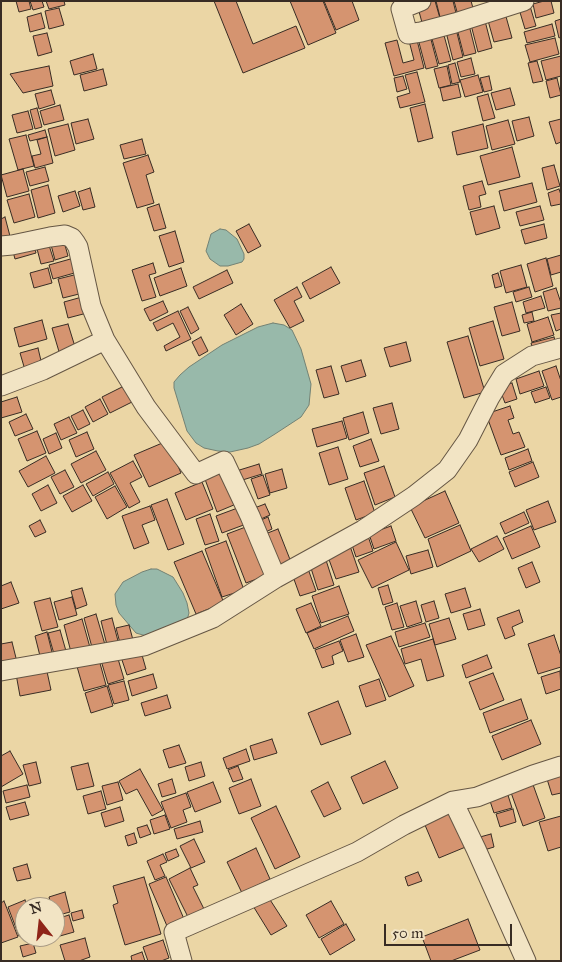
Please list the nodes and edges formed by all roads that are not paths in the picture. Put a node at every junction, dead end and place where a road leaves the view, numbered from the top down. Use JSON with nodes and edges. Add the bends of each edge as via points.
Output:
{"nodes":[{"id":1,"x":421,"y":1,"type":"edge"},
{"id":2,"x":524,"y":1,"type":"edge"},
{"id":3,"x":1,"y":246,"type":"edge"},
{"id":4,"x":105,"y":340,"type":"junction"},
{"id":5,"x":561,"y":348,"type":"edge"},
{"id":6,"x":1,"y":386,"type":"edge"},
{"id":7,"x":276,"y":578,"type":"junction"},
{"id":8,"x":1,"y":671,"type":"edge"},
{"id":9,"x":561,"y":766,"type":"edge"},
{"id":10,"x":453,"y":801,"type":"junction"},
{"id":11,"x":182,"y":961,"type":"edge"},
{"id":12,"x":526,"y":961,"type":"edge"}],
"edges":[{"from":1,"to":2,"type":"street","via":[[401,9],[408,34]]},
{"from":3,"to":4,"type":"street","via":[[65,235],[72,238],[78,247],[92,306]]},
{"from":4,"to":6,"type":"street"},
{"from":4,"to":7,"type":"street","via":[[146,407],[196,474],[224,461]]},
{"from":5,"to":7,"type":"street","via":[[532,356],[504,374],[448,470],[363,530]]},
{"from":7,"to":8,"type":"street","via":[[213,618],[144,646]]},
{"from":9,"to":10,"type":"street","via":[[477,797]]},
{"from":10,"to":11,"type":"street","via":[[357,852],[174,932]]},
{"from":10,"to":12,"type":"street"}]}
